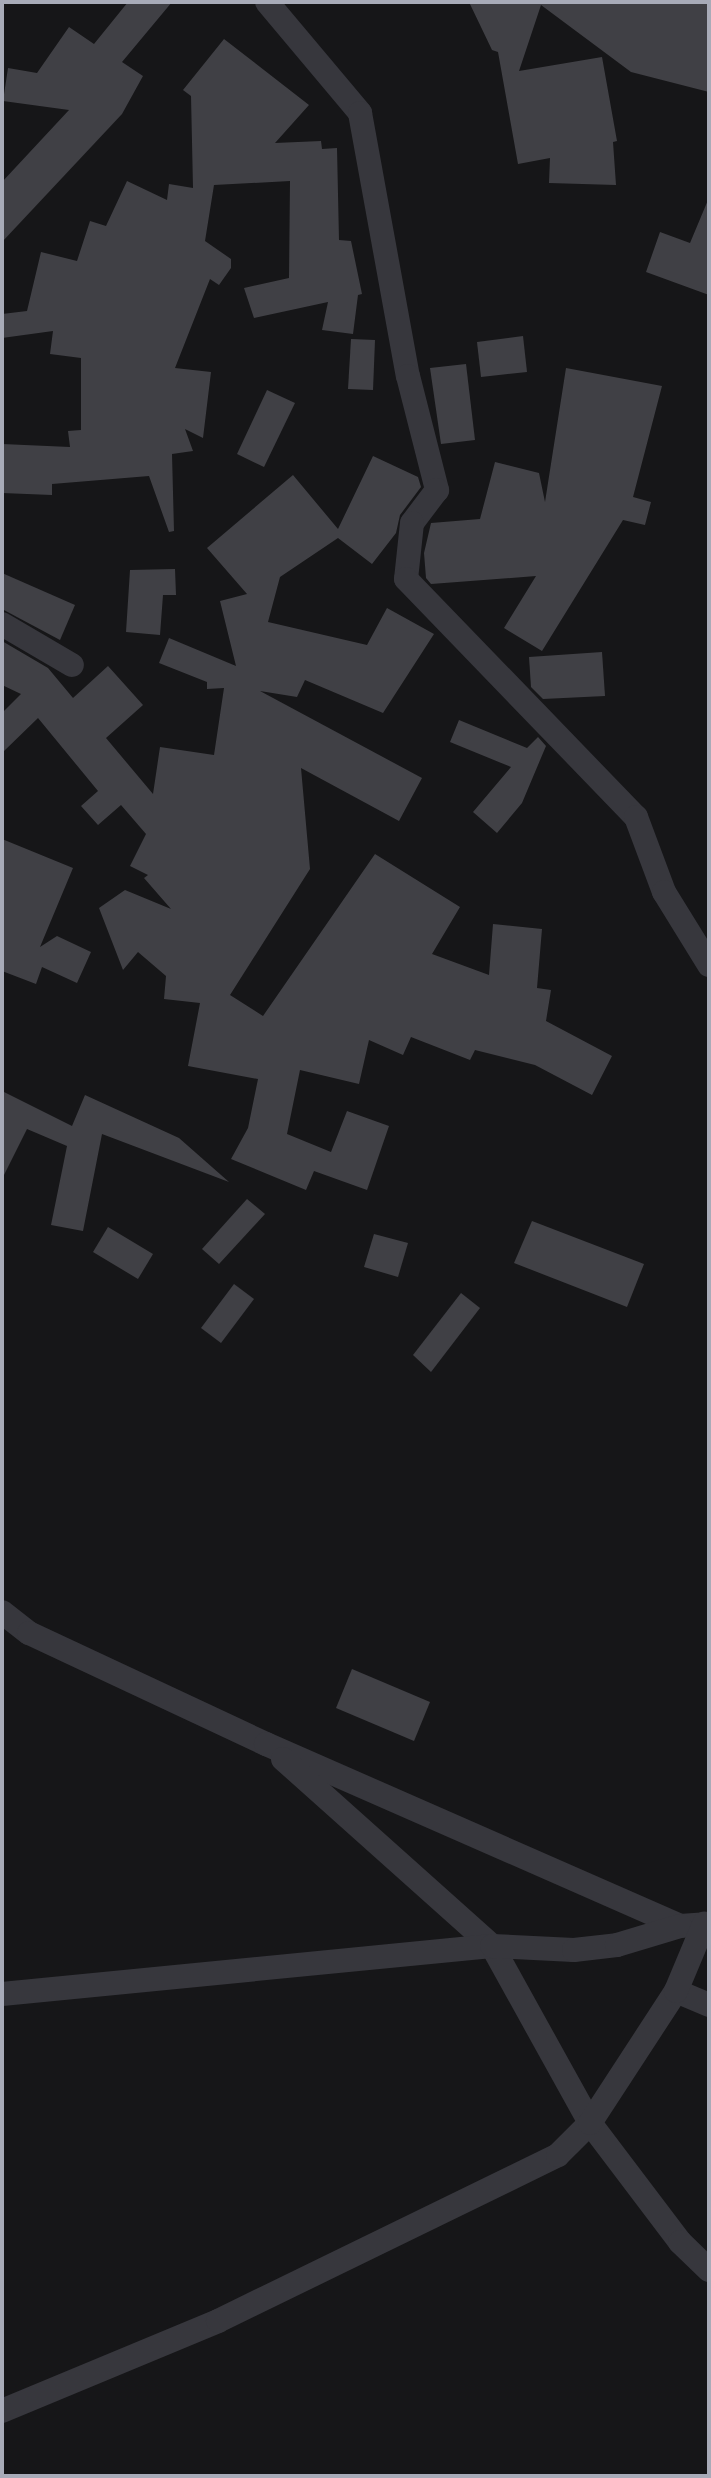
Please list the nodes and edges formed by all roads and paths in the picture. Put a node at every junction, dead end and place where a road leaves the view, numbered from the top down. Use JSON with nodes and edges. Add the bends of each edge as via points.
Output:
{"nodes":[{"id":1,"x":267,"y":2,"type":"edge"},
{"id":2,"x":2,"y":624,"type":"edge"},
{"id":3,"x":72,"y":665,"type":"dead end"},
{"id":4,"x":709,"y":965,"type":"edge"},
{"id":5,"x":2,"y":1612,"type":"edge"},
{"id":6,"x":266,"y":1744,"type":"junction"},
{"id":7,"x":698,"y":1924,"type":"edge"},
{"id":8,"x":492,"y":1946,"type":"junction"},
{"id":9,"x":676,"y":1991,"type":"junction"},
{"id":10,"x":2,"y":1994,"type":"edge"},
{"id":11,"x":709,"y":2005,"type":"edge"},
{"id":12,"x":590,"y":2123,"type":"junction"},
{"id":13,"x":709,"y":2270,"type":"edge"},
{"id":14,"x":2,"y":2411,"type":"edge"}],
"edges":[{"from":1,"to":4,"type":"street","via":[[360,113],[408,376],[437,490],[412,523],[406,579],[636,817],[664,892]]},
{"from":2,"to":3,"type":"street"},
{"from":5,"to":6,"type":"street","via":[[29,1633]]},
{"from":6,"to":7,"type":"street"},
{"from":6,"to":8,"type":"street"},
{"from":7,"to":8,"type":"street","via":[[574,1950]]},
{"from":7,"to":9,"type":"street"},
{"from":8,"to":10,"type":"street"},
{"from":8,"to":12,"type":"street"},
{"from":9,"to":11,"type":"street"},
{"from":9,"to":12,"type":"street"},
{"from":12,"to":13,"type":"street","via":[[680,2242]]},
{"from":12,"to":14,"type":"street","via":[[558,2155],[246,2307]]}]}
